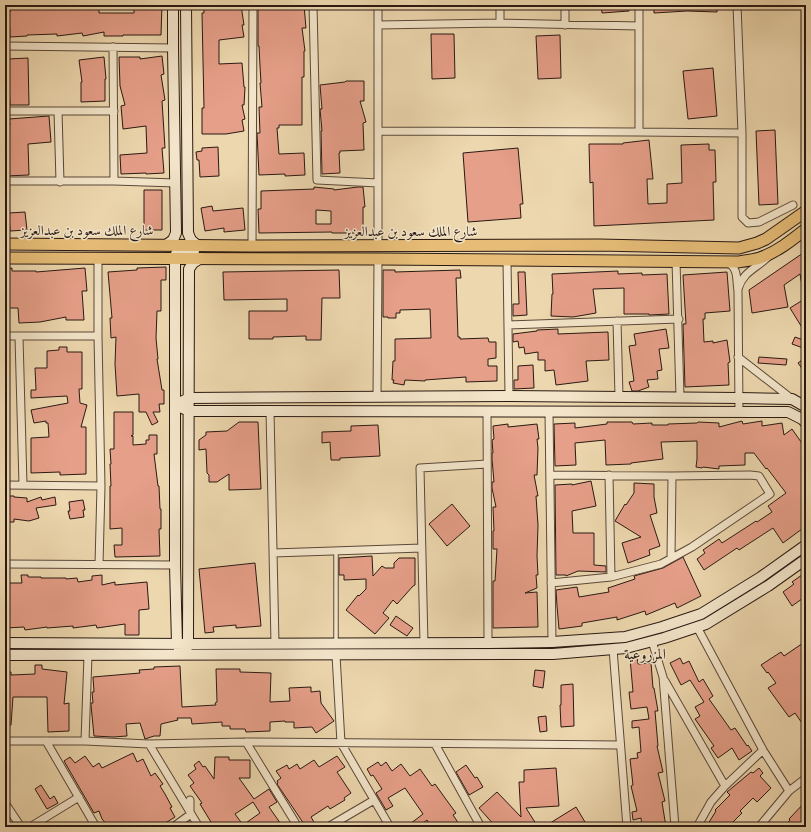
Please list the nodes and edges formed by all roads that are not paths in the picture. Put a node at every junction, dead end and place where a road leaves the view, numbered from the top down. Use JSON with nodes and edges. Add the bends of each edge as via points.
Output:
{"nodes":[{"id":1,"x":173,"y":5,"type":"edge"},
{"id":2,"x":186,"y":5,"type":"edge"},
{"id":3,"x":253,"y":5,"type":"edge"},
{"id":4,"x":313,"y":5,"type":"edge"},
{"id":5,"x":378,"y":5,"type":"edge"},
{"id":6,"x":500,"y":5,"type":"edge"},
{"id":7,"x":565,"y":5,"type":"edge"},
{"id":8,"x":638,"y":5,"type":"edge"},
{"id":9,"x":737,"y":5,"type":"edge"},
{"id":10,"x":804,"y":5,"type":"edge"},
{"id":11,"x":806,"y":9,"type":"edge"},
{"id":12,"x":500,"y":24,"type":"junction"},
{"id":13,"x":378,"y":25,"type":"junction"},
{"id":14,"x":565,"y":25,"type":"junction"},
{"id":15,"x":638,"y":26,"type":"junction"},
{"id":16,"x":5,"y":46,"type":"edge"},
{"id":17,"x":113,"y":47,"type":"junction"},
{"id":18,"x":173,"y":48,"type":"junction"},
{"id":19,"x":5,"y":111,"type":"edge"},
{"id":20,"x":58,"y":111,"type":"junction"},
{"id":21,"x":114,"y":111,"type":"junction"},
{"id":22,"x":378,"y":131,"type":"junction"},
{"id":23,"x":639,"y":132,"type":"junction"},
{"id":24,"x":742,"y":133,"type":"junction"},
{"id":25,"x":5,"y":181,"type":"edge"},
{"id":26,"x":114,"y":181,"type":"junction"},
{"id":27,"x":60,"y":182,"type":"junction"},
{"id":28,"x":176,"y":183,"type":"junction"},
{"id":29,"x":378,"y":183,"type":"junction"},
{"id":30,"x":793,"y":204,"type":"dead end"},
{"id":31,"x":806,"y":211,"type":"edge"},
{"id":32,"x":177,"y":213,"type":"junction"},
{"id":33,"x":188,"y":214,"type":"junction"},
{"id":34,"x":806,"y":230,"type":"edge"},
{"id":35,"x":5,"y":244,"type":"edge"},
{"id":36,"x":166,"y":245,"type":"junction"},
{"id":37,"x":197,"y":245,"type":"junction"},
{"id":38,"x":599,"y":245,"type":"junction"},
{"id":39,"x":240,"y":246,"type":"junction"},
{"id":40,"x":252,"y":246,"type":"junction"},
{"id":41,"x":378,"y":246,"type":"junction"},
{"id":42,"x":778,"y":249,"type":"junction"},
{"id":43,"x":5,"y":258,"type":"edge"},
{"id":44,"x":98,"y":258,"type":"junction"},
{"id":45,"x":175,"y":258,"type":"junction"},
{"id":46,"x":200,"y":258,"type":"junction"},
{"id":47,"x":378,"y":259,"type":"junction"},
{"id":48,"x":507,"y":260,"type":"junction"},
{"id":49,"x":529,"y":260,"type":"junction"},
{"id":50,"x":676,"y":261,"type":"junction"},
{"id":51,"x":724,"y":262,"type":"junction"},
{"id":52,"x":738,"y":291,"type":"junction"},
{"id":53,"x":679,"y":319,"type":"junction"},
{"id":54,"x":617,"y":321,"type":"junction"},
{"id":55,"x":508,"y":325,"type":"junction"},
{"id":56,"x":5,"y":336,"type":"edge"},
{"id":57,"x":19,"y":336,"type":"junction"},
{"id":58,"x":98,"y":336,"type":"junction"},
{"id":59,"x":738,"y":356,"type":"junction"},
{"id":60,"x":509,"y":396,"type":"junction"},
{"id":61,"x":377,"y":397,"type":"junction"},
{"id":62,"x":619,"y":397,"type":"junction"},
{"id":63,"x":680,"y":397,"type":"junction"},
{"id":64,"x":189,"y":398,"type":"junction"},
{"id":65,"x":739,"y":398,"type":"junction"},
{"id":66,"x":792,"y":399,"type":"junction"},
{"id":67,"x":175,"y":405,"type":"junction"},
{"id":68,"x":806,"y":406,"type":"edge"},
{"id":69,"x":189,"y":411,"type":"junction"},
{"id":70,"x":270,"y":411,"type":"junction"},
{"id":71,"x":487,"y":411,"type":"junction"},
{"id":72,"x":549,"y":412,"type":"junction"},
{"id":73,"x":739,"y":412,"type":"junction"},
{"id":74,"x":806,"y":423,"type":"edge"},
{"id":75,"x":487,"y":464,"type":"junction"},
{"id":76,"x":550,"y":475,"type":"junction"},
{"id":77,"x":609,"y":475,"type":"junction"},
{"id":78,"x":672,"y":476,"type":"junction"},
{"id":79,"x":5,"y":485,"type":"edge"},
{"id":80,"x":23,"y":485,"type":"junction"},
{"id":81,"x":101,"y":486,"type":"junction"},
{"id":82,"x":806,"y":545,"type":"edge"},
{"id":83,"x":422,"y":548,"type":"junction"},
{"id":84,"x":336,"y":551,"type":"junction"},
{"id":85,"x":273,"y":553,"type":"junction"},
{"id":86,"x":671,"y":558,"type":"junction"},
{"id":87,"x":806,"y":560,"type":"edge"},
{"id":88,"x":5,"y":564,"type":"edge"},
{"id":89,"x":99,"y":565,"type":"junction"},
{"id":90,"x":174,"y":565,"type":"junction"},
{"id":91,"x":611,"y":577,"type":"junction"},
{"id":92,"x":551,"y":582,"type":"junction"},
{"id":93,"x":697,"y":627,"type":"junction"},
{"id":94,"x":652,"y":641,"type":"junction"},
{"id":95,"x":552,"y":642,"type":"junction"},
{"id":96,"x":5,"y":643,"type":"edge"},
{"id":97,"x":177,"y":644,"type":"junction"},
{"id":98,"x":188,"y":644,"type":"junction"},
{"id":99,"x":275,"y":644,"type":"junction"},
{"id":100,"x":336,"y":644,"type":"junction"},
{"id":101,"x":424,"y":644,"type":"junction"},
{"id":102,"x":488,"y":644,"type":"junction"},
{"id":103,"x":613,"y":649,"type":"junction"},
{"id":104,"x":5,"y":655,"type":"edge"},
{"id":105,"x":88,"y":655,"type":"junction"},
{"id":106,"x":183,"y":655,"type":"junction"},
{"id":107,"x":336,"y":655,"type":"junction"},
{"id":108,"x":663,"y":678,"type":"junction"},
{"id":109,"x":5,"y":741,"type":"edge"},
{"id":110,"x":46,"y":741,"type":"junction"},
{"id":111,"x":85,"y":741,"type":"junction"},
{"id":112,"x":246,"y":742,"type":"junction"},
{"id":113,"x":341,"y":743,"type":"junction"},
{"id":114,"x":149,"y":744,"type":"junction"},
{"id":115,"x":435,"y":744,"type":"junction"},
{"id":116,"x":620,"y":745,"type":"junction"},
{"id":117,"x":763,"y":750,"type":"junction"},
{"id":118,"x":806,"y":778,"type":"edge"},
{"id":119,"x":725,"y":786,"type":"junction"},
{"id":120,"x":789,"y":791,"type":"junction"},
{"id":121,"x":79,"y":797,"type":"junction"},
{"id":122,"x":190,"y":800,"type":"dead end"},
{"id":123,"x":374,"y":800,"type":"junction"},
{"id":124,"x":5,"y":803,"type":"edge"},
{"id":125,"x":191,"y":814,"type":"junction"},
{"id":126,"x":21,"y":827,"type":"edge"},
{"id":127,"x":30,"y":827,"type":"edge"},
{"id":128,"x":96,"y":827,"type":"edge"},
{"id":129,"x":173,"y":827,"type":"edge"},
{"id":130,"x":199,"y":827,"type":"edge"},
{"id":131,"x":298,"y":827,"type":"edge"},
{"id":132,"x":328,"y":827,"type":"edge"},
{"id":133,"x":390,"y":827,"type":"edge"},
{"id":134,"x":481,"y":827,"type":"edge"},
{"id":135,"x":627,"y":827,"type":"edge"},
{"id":136,"x":675,"y":827,"type":"edge"},
{"id":137,"x":697,"y":827,"type":"edge"},
{"id":138,"x":759,"y":827,"type":"edge"}],
"edges":[{"from":1,"to":18,"type":"street"},
{"from":2,"to":33,"type":"street"},
{"from":3,"to":40,"type":"street"},
{"from":4,"to":29,"type":"street","via":[[317,180]]},
{"from":5,"to":13,"type":"street"},
{"from":6,"to":12,"type":"street"},
{"from":7,"to":14,"type":"street"},
{"from":8,"to":15,"type":"street"},
{"from":9,"to":24,"type":"street"},
{"from":10,"to":11,"type":"street"},
{"from":12,"to":13,"type":"street"},
{"from":12,"to":14,"type":"street"},
{"from":13,"to":22,"type":"street"},
{"from":14,"to":15,"type":"street"},
{"from":15,"to":23,"type":"street"},
{"from":16,"to":17,"type":"street"},
{"from":17,"to":18,"type":"street"},
{"from":17,"to":21,"type":"street"},
{"from":18,"to":28,"type":"street"},
{"from":19,"to":20,"type":"street"},
{"from":20,"to":21,"type":"street"},
{"from":20,"to":27,"type":"street"},
{"from":21,"to":26,"type":"street"},
{"from":22,"to":23,"type":"street"},
{"from":22,"to":29,"type":"street"},
{"from":23,"to":24,"type":"street"},
{"from":24,"to":30,"type":"street","via":[[742,217],[748,223],[759,222]]},
{"from":25,"to":27,"type":"street"},
{"from":26,"to":27,"type":"street"},
{"from":26,"to":28,"type":"street"},
{"from":28,"to":32,"type":"street"},
{"from":29,"to":41,"type":"street"},
{"from":31,"to":38,"type":"main road","name":"شارع الملك سعود بن عبدالعزيز","via":[[766,239],[739,248]]},
{"from":32,"to":33,"type":"street"},
{"from":32,"to":36,"type":"street","via":[[175,237]]},
{"from":33,"to":37,"type":"street","via":[[189,237]]},
{"from":34,"to":42,"type":"main road","name":"شارع الملك سعود بن عبدالعزيز"},
{"from":35,"to":36,"type":"main road","name":"شارع الملك سعود بن عبدالعزيز"},
{"from":36,"to":37,"type":"main road","name":"شارع الملك سعود بن عبدالعزيز"},
{"from":37,"to":39,"type":"main road","name":"شارع الملك سعود بن عبدالعزيز"},
{"from":38,"to":41,"type":"main road","name":"شارع الملك سعود بن عبدالعزيز"},
{"from":38,"to":49,"type":"main road","via":[[604,251],[601,254],[556,255]]},
{"from":39,"to":40,"type":"main road","name":"شارع الملك سعود بن عبدالعزيز"},
{"from":39,"to":45,"type":"street","via":[[218,251],[180,251]]},
{"from":40,"to":41,"type":"main road","name":"شارع الملك سعود بن عبدالعزيز"},
{"from":42,"to":51,"type":"main road","name":"شارع الملك سعود بن عبدالعزيز","via":[[750,260]]},
{"from":42,"to":52,"type":"street","via":[[746,275]]},
{"from":43,"to":44,"type":"main road","name":"شارع الملك سعود بن عبدالعزيز"},
{"from":44,"to":45,"type":"main road","name":"شارع الملك سعود بن عبدالعزيز"},
{"from":44,"to":58,"type":"street"},
{"from":45,"to":46,"type":"main road","name":"شارع الملك سعود بن عبدالعزيز"},
{"from":45,"to":67,"type":"street"},
{"from":46,"to":47,"type":"main road","name":"شارع الملك سعود بن عبدالعزيز"},
{"from":46,"to":64,"type":"street","via":[[189,269]]},
{"from":47,"to":48,"type":"main road","name":"شارع الملك سعود بن عبدالعزيز"},
{"from":47,"to":61,"type":"street"},
{"from":48,"to":49,"type":"main road","name":"شارع الملك سعود بن عبدالعزيز"},
{"from":48,"to":55,"type":"street"},
{"from":49,"to":50,"type":"main road","name":"شارع الملك سعود بن عبدالعزيز"},
{"from":50,"to":51,"type":"main road","name":"شارع الملك سعود بن عبدالعزيز"},
{"from":50,"to":53,"type":"street"},
{"from":51,"to":52,"type":"street","via":[[735,269]]},
{"from":52,"to":59,"type":"street"},
{"from":53,"to":54,"type":"street"},
{"from":53,"to":63,"type":"street"},
{"from":54,"to":55,"type":"street"},
{"from":54,"to":62,"type":"street"},
{"from":55,"to":60,"type":"street"},
{"from":56,"to":57,"type":"street"},
{"from":57,"to":58,"type":"street"},
{"from":57,"to":80,"type":"street"},
{"from":58,"to":81,"type":"street"},
{"from":59,"to":65,"type":"street"},
{"from":59,"to":66,"type":"street"},
{"from":60,"to":61,"type":"street"},
{"from":60,"to":62,"type":"street"},
{"from":61,"to":64,"type":"street"},
{"from":62,"to":63,"type":"street"},
{"from":63,"to":65,"type":"street"},
{"from":64,"to":67,"type":"street"},
{"from":64,"to":69,"type":"street"},
{"from":65,"to":66,"type":"street"},
{"from":65,"to":73,"type":"street"},
{"from":66,"to":68,"type":"street"},
{"from":67,"to":69,"type":"street"},
{"from":67,"to":90,"type":"street"},
{"from":69,"to":70,"type":"street"},
{"from":69,"to":98,"type":"street"},
{"from":70,"to":71,"type":"street"},
{"from":70,"to":85,"type":"street"},
{"from":71,"to":72,"type":"street"},
{"from":71,"to":75,"type":"street"},
{"from":72,"to":73,"type":"street"},
{"from":72,"to":76,"type":"street"},
{"from":73,"to":74,"type":"street","via":[[788,412]]},
{"from":75,"to":83,"type":"street","via":[[420,468]]},
{"from":75,"to":102,"type":"street"},
{"from":76,"to":77,"type":"street"},
{"from":76,"to":92,"type":"street"},
{"from":77,"to":78,"type":"street"},
{"from":77,"to":91,"type":"street"},
{"from":78,"to":86,"type":"street"},
{"from":78,"to":86,"type":"street","via":[[759,476],[770,494],[692,547]]},
{"from":79,"to":80,"type":"street"},
{"from":80,"to":81,"type":"street"},
{"from":81,"to":89,"type":"street"},
{"from":82,"to":95,"type":"street","via":[[761,577],[701,614],[662,628],[625,637]]},
{"from":83,"to":84,"type":"street"},
{"from":83,"to":101,"type":"street"},
{"from":84,"to":85,"type":"street"},
{"from":84,"to":100,"type":"lane"},
{"from":85,"to":99,"type":"street"},
{"from":86,"to":91,"type":"street","via":[[661,564]]},
{"from":87,"to":93,"type":"street","via":[[706,624]]},
{"from":88,"to":89,"type":"street"},
{"from":89,"to":90,"type":"street"},
{"from":90,"to":97,"type":"street"},
{"from":91,"to":92,"type":"street"},
{"from":92,"to":95,"type":"street"},
{"from":93,"to":94,"type":"street"},
{"from":93,"to":117,"type":"street"},
{"from":94,"to":103,"type":"street"},
{"from":94,"to":108,"type":"street"},
{"from":95,"to":102,"type":"street"},
{"from":96,"to":97,"type":"street"},
{"from":97,"to":98,"type":"street"},
{"from":97,"to":106,"type":"street"},
{"from":98,"to":99,"type":"street"},
{"from":98,"to":106,"type":"street"},
{"from":99,"to":100,"type":"street"},
{"from":100,"to":101,"type":"street"},
{"from":101,"to":102,"type":"street"},
{"from":103,"to":107,"type":"street","via":[[553,654]]},
{"from":103,"to":116,"type":"street"},
{"from":104,"to":105,"type":"street"},
{"from":105,"to":106,"type":"street"},
{"from":105,"to":111,"type":"street"},
{"from":106,"to":107,"type":"street"},
{"from":107,"to":113,"type":"street"},
{"from":108,"to":119,"type":"street"},
{"from":108,"to":136,"type":"street"},
{"from":109,"to":110,"type":"street"},
{"from":110,"to":111,"type":"street"},
{"from":110,"to":121,"type":"street"},
{"from":111,"to":114,"type":"street"},
{"from":112,"to":113,"type":"street"},
{"from":112,"to":114,"type":"street"},
{"from":112,"to":131,"type":"street"},
{"from":113,"to":115,"type":"street"},
{"from":113,"to":123,"type":"street"},
{"from":114,"to":125,"type":"street"},
{"from":115,"to":116,"type":"street"},
{"from":115,"to":134,"type":"street"},
{"from":116,"to":135,"type":"street"},
{"from":117,"to":119,"type":"street"},
{"from":117,"to":120,"type":"street"},
{"from":118,"to":120,"type":"street"},
{"from":119,"to":137,"type":"street","via":[[711,802]]},
{"from":120,"to":138,"type":"street"},
{"from":121,"to":127,"type":"street"},
{"from":121,"to":128,"type":"street"},
{"from":122,"to":125,"type":"street"},
{"from":123,"to":132,"type":"street"},
{"from":123,"to":133,"type":"street"},
{"from":124,"to":126,"type":"street"},
{"from":125,"to":129,"type":"street"},
{"from":125,"to":130,"type":"street"}]}
